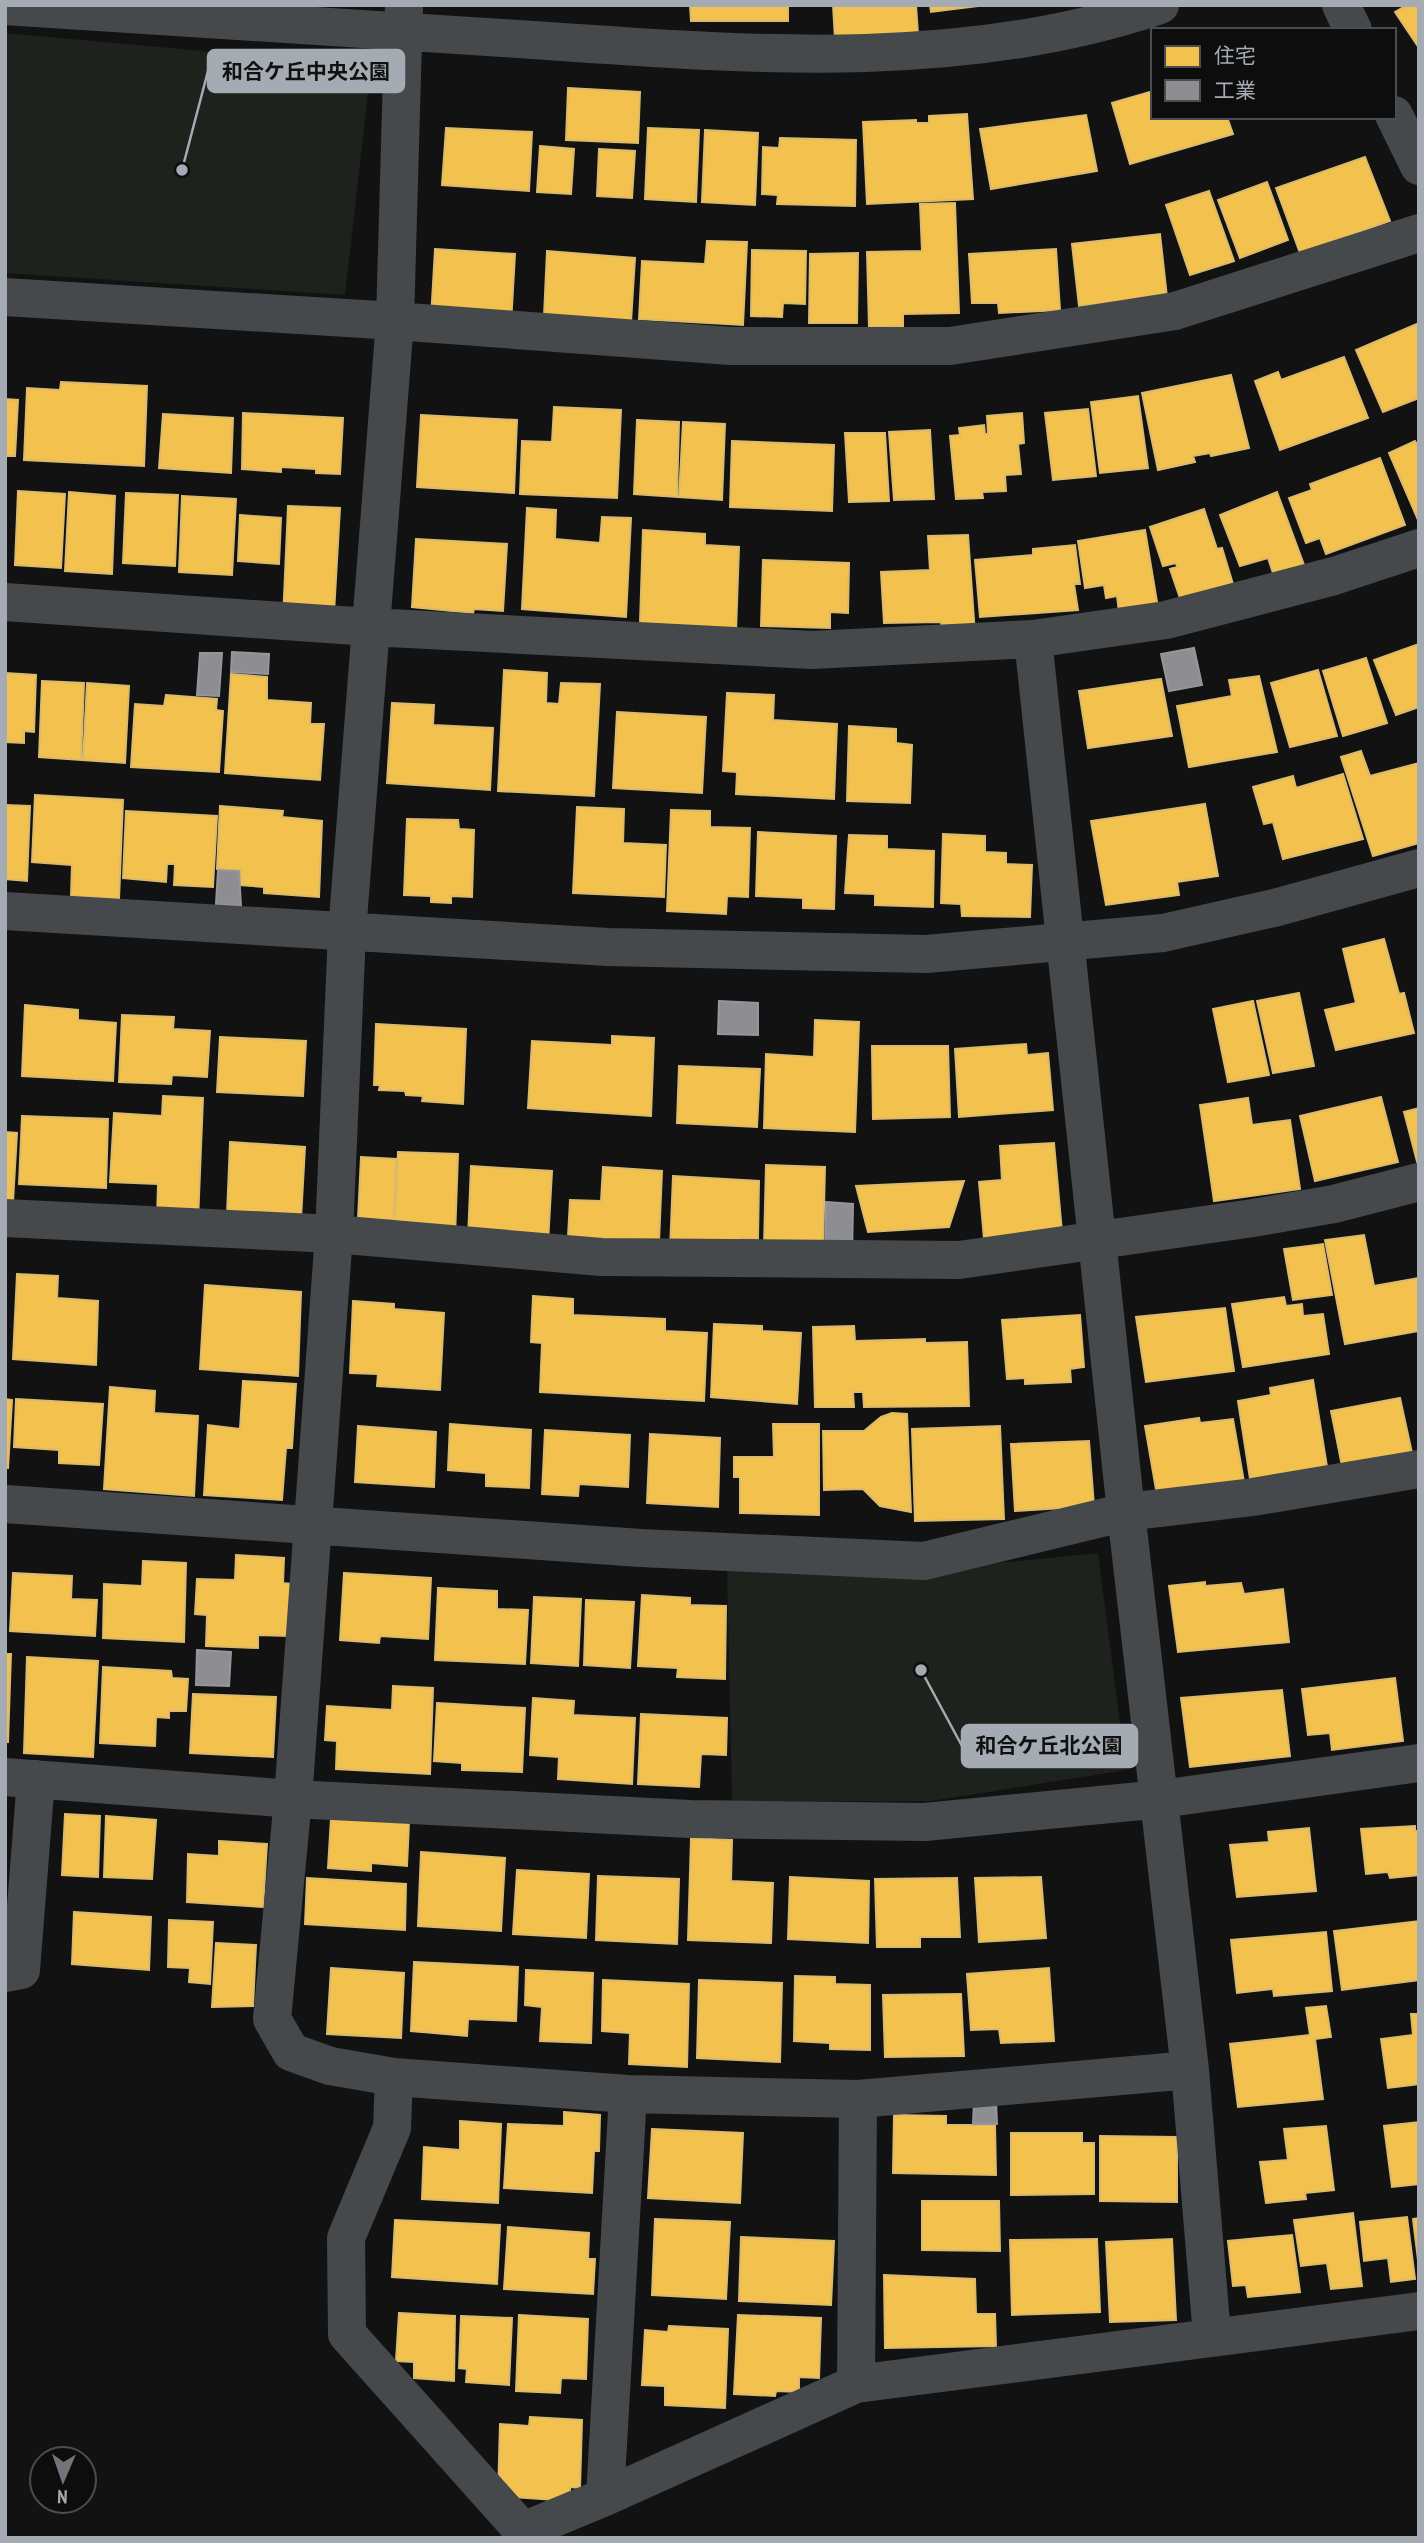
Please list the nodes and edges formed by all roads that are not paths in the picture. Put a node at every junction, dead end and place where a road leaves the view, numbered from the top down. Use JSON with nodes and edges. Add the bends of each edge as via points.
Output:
{"nodes":[{"id":1,"x":1160,"y":5,"type":"edge"},
{"id":2,"x":1341,"y":5,"type":"edge"},
{"id":3,"x":5,"y":6,"type":"edge"},
{"id":4,"x":403,"y":18,"type":"edge"},
{"id":5,"x":1352,"y":28,"type":"edge"},
{"id":6,"x":1396,"y":119,"type":"edge"},
{"id":7,"x":1419,"y":166,"type":"edge"},
{"id":8,"x":1419,"y":233,"type":"edge"},
{"id":9,"x":5,"y":297,"type":"edge"},
{"id":10,"x":395,"y":321,"type":"junction"},
{"id":11,"x":1419,"y":548,"type":"edge"},
{"id":12,"x":5,"y":602,"type":"edge"},
{"id":13,"x":370,"y":627,"type":"junction"},
{"id":14,"x":1032,"y":639,"type":"junction"},
{"id":15,"x":1419,"y":867,"type":"edge"},
{"id":16,"x":5,"y":911,"type":"edge"},
{"id":17,"x":347,"y":932,"type":"junction"},
{"id":18,"x":1066,"y":943,"type":"junction"},
{"id":19,"x":1419,"y":1182,"type":"edge"},
{"id":20,"x":5,"y":1218,"type":"edge"},
{"id":21,"x":334,"y":1234,"type":"junction"},
{"id":22,"x":1098,"y":1240,"type":"junction"},
{"id":23,"x":1419,"y":1469,"type":"edge"},
{"id":24,"x":5,"y":1504,"type":"edge"},
{"id":25,"x":1126,"y":1512,"type":"junction"},
{"id":26,"x":311,"y":1524,"type":"junction"},
{"id":27,"x":1419,"y":1763,"type":"edge"},
{"id":28,"x":20,"y":1778,"type":"edge"},
{"id":29,"x":293,"y":1798,"type":"junction"},
{"id":30,"x":1161,"y":1799,"type":"junction"},
{"id":31,"x":5,"y":1973,"type":"edge"},
{"id":32,"x":1190,"y":2070,"type":"junction"},
{"id":33,"x":394,"y":2077,"type":"junction"},
{"id":34,"x":628,"y":2094,"type":"junction"},
{"id":35,"x":858,"y":2099,"type":"junction"},
{"id":36,"x":1419,"y":2311,"type":"edge"},
{"id":37,"x":1212,"y":2336,"type":"junction"},
{"id":38,"x":856,"y":2384,"type":"junction"},
{"id":39,"x":605,"y":2497,"type":"junction"}],
"edges":[{"from":1,"to":4,"type":"street","via":[[1112,21],[1013,41],[866,55],[674,49]]},
{"from":2,"to":5,"type":"street"},
{"from":3,"to":4,"type":"street"},
{"from":4,"to":10,"type":"street"},
{"from":6,"to":7,"type":"street"},
{"from":8,"to":10,"type":"street","via":[[1175,310],[950,346],[731,346]]},
{"from":9,"to":10,"type":"street"},
{"from":10,"to":13,"type":"street"},
{"from":11,"to":14,"type":"street","via":[[1334,576],[1166,620]]},
{"from":12,"to":13,"type":"street"},
{"from":13,"to":14,"type":"street","via":[[812,650]]},
{"from":13,"to":17,"type":"street"},
{"from":14,"to":18,"type":"street"},
{"from":15,"to":18,"type":"street","via":[[1278,907],[1163,933]]},
{"from":16,"to":17,"type":"street"},
{"from":17,"to":18,"type":"street","via":[[608,947],[926,954]]},
{"from":17,"to":21,"type":"street"},
{"from":18,"to":22,"type":"street"},
{"from":19,"to":22,"type":"street","via":[[1320,1206]]},
{"from":20,"to":21,"type":"street"},
{"from":21,"to":22,"type":"street","via":[[601,1256],[959,1260]]},
{"from":21,"to":26,"type":"street"},
{"from":22,"to":25,"type":"street"},
{"from":23,"to":25,"type":"street"},
{"from":24,"to":26,"type":"street"},
{"from":25,"to":26,"type":"street","via":[[924,1561],[641,1548]]},
{"from":25,"to":30,"type":"street"},
{"from":26,"to":29,"type":"street"},
{"from":27,"to":30,"type":"street"},
{"from":28,"to":29,"type":"street"},
{"from":28,"to":31,"type":"street","via":[[21,1970]]},
{"from":29,"to":30,"type":"street","via":[[690,1819],[925,1822]]},
{"from":29,"to":33,"type":"street","via":[[272,2019],[291,2052],[330,2066]]},
{"from":30,"to":32,"type":"street"},
{"from":32,"to":35,"type":"street"},
{"from":32,"to":37,"type":"street"},
{"from":33,"to":34,"type":"street"},
{"from":33,"to":39,"type":"street","via":[[392,2128],[346,2238],[347,2334],[523,2531]]},
{"from":34,"to":35,"type":"street"},
{"from":34,"to":39,"type":"street"},
{"from":35,"to":38,"type":"street"},
{"from":36,"to":37,"type":"street"},
{"from":37,"to":38,"type":"street"},
{"from":38,"to":39,"type":"street"}]}
